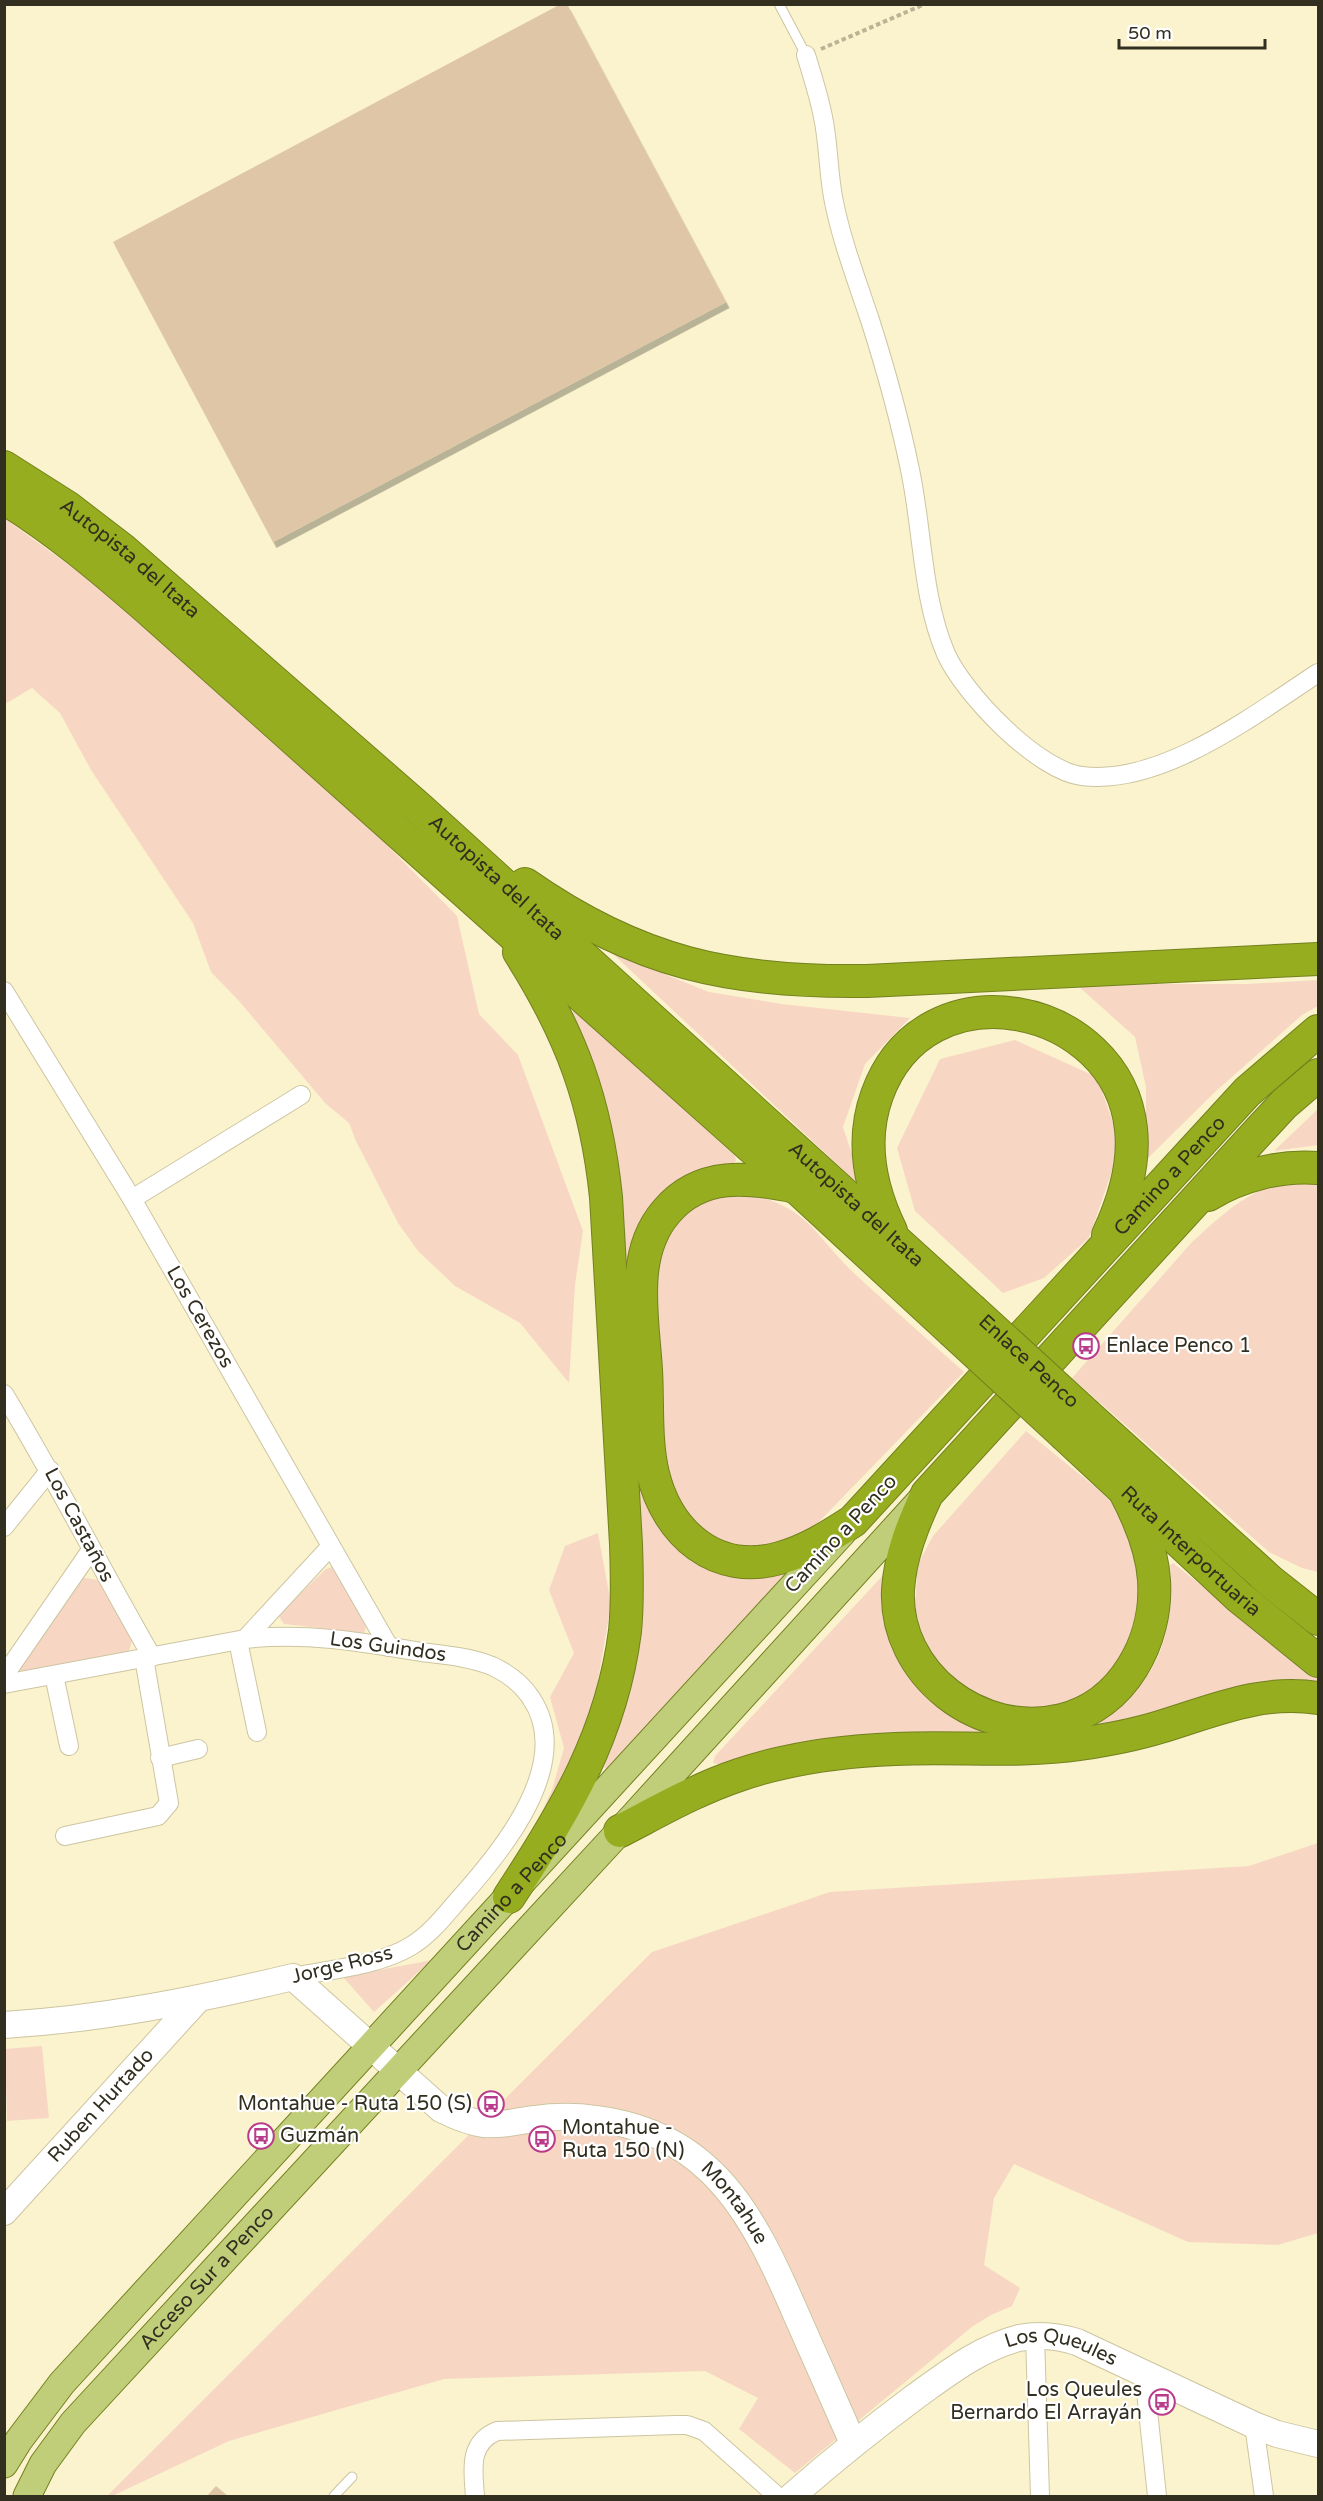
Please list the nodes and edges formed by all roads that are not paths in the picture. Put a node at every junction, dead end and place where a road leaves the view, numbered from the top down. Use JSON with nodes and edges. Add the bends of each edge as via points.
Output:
{"nodes":[{"id":1,"x":779,"y":4,"type":"edge"},
{"id":2,"x":806,"y":55,"type":"joint"},
{"id":3,"x":4,"y":467,"type":"edge"},
{"id":4,"x":4,"y":498,"type":"edge"},
{"id":5,"x":1318,"y":673,"type":"edge"},
{"id":6,"x":420,"y":809,"type":"junction"},
{"id":7,"x":492,"y":915,"type":"junction"},
{"id":8,"x":1318,"y":959,"type":"edge"},
{"id":9,"x":4,"y":992,"type":"edge"},
{"id":10,"x":1318,"y":1031,"type":"edge"},
{"id":11,"x":1318,"y":1075,"type":"edge"},
{"id":12,"x":301,"y":1095,"type":"dead end"},
{"id":13,"x":1318,"y":1168,"type":"edge"},
{"id":14,"x":796,"y":1187,"type":"junction"},
{"id":15,"x":132,"y":1199,"type":"junction"},
{"id":16,"x":1192,"y":1204,"type":"junction"},
{"id":17,"x":897,"y":1242,"type":"junction"},
{"id":18,"x":1098,"y":1255,"type":"junction"},
{"id":19,"x":961,"y":1320,"type":"junction"},
{"id":20,"x":4,"y":1394,"type":"edge"},
{"id":21,"x":1077,"y":1426,"type":"junction"},
{"id":22,"x":50,"y":1470,"type":"junction"},
{"id":23,"x":1124,"y":1490,"type":"junction"},
{"id":24,"x":927,"y":1494,"type":"junction"},
{"id":25,"x":853,"y":1521,"type":"junction"},
{"id":26,"x":4,"y":1527,"type":"edge"},
{"id":27,"x":331,"y":1546,"type":"junction"},
{"id":28,"x":91,"y":1550,"type":"junction"},
{"id":29,"x":1270,"y":1581,"type":"junction"},
{"id":30,"x":1318,"y":1591,"type":"edge"},
{"id":31,"x":1318,"y":1619,"type":"edge"},
{"id":32,"x":241,"y":1640,"type":"junction"},
{"id":33,"x":389,"y":1647,"type":"junction"},
{"id":34,"x":148,"y":1658,"type":"junction"},
{"id":35,"x":1318,"y":1661,"type":"edge"},
{"id":36,"x":54,"y":1675,"type":"junction"},
{"id":37,"x":4,"y":1676,"type":"edge"},
{"id":38,"x":4,"y":1684,"type":"edge"},
{"id":39,"x":523,"y":1688,"type":"joint"},
{"id":40,"x":1318,"y":1698,"type":"edge"},
{"id":41,"x":257,"y":1732,"type":"dead end"},
{"id":42,"x":69,"y":1746,"type":"dead end"},
{"id":43,"x":198,"y":1749,"type":"dead end"},
{"id":44,"x":160,"y":1758,"type":"junction"},
{"id":45,"x":620,"y":1831,"type":"junction"},
{"id":46,"x":64,"y":1836,"type":"dead end"},
{"id":47,"x":509,"y":1897,"type":"junction"},
{"id":48,"x":293,"y":1977,"type":"junction"},
{"id":49,"x":198,"y":1999,"type":"junction"},
{"id":50,"x":4,"y":2025,"type":"edge"},
{"id":51,"x":371,"y":2046,"type":"junction"},
{"id":52,"x":398,"y":2070,"type":"junction"},
{"id":53,"x":4,"y":2212,"type":"edge"},
{"id":54,"x":1035,"y":2336,"type":"junction"},
{"id":55,"x":1144,"y":2373,"type":"junction"},
{"id":56,"x":1254,"y":2425,"type":"junction"},
{"id":57,"x":853,"y":2443,"type":"junction"},
{"id":58,"x":1318,"y":2444,"type":"edge"},
{"id":59,"x":4,"y":2464,"type":"edge"},
{"id":60,"x":352,"y":2477,"type":"dead end"},
{"id":61,"x":27,"y":2496,"type":"edge"},
{"id":62,"x":334,"y":2496,"type":"edge"},
{"id":63,"x":476,"y":2496,"type":"edge"},
{"id":64,"x":777,"y":2496,"type":"edge"},
{"id":65,"x":792,"y":2496,"type":"edge"},
{"id":66,"x":1040,"y":2496,"type":"edge"},
{"id":67,"x":1156,"y":2496,"type":"edge"},
{"id":68,"x":1264,"y":2496,"type":"edge"}],
"edges":[{"from":1,"to":2,"type":"lane"},
{"from":2,"to":5,"type":"street","via":[[824,118],[834,202],[909,465],[933,620],[948,657],[970,688],[1024,747],[1042,760],[1074,775],[1116,776],[1167,763],[1219,737]]},
{"from":3,"to":6,"type":"highway","name":"Autopista del Itata","via":[[67,507],[123,550]]},
{"from":4,"to":7,"type":"highway","name":"Autopista del Itata","via":[[55,532],[125,588]]},
{"from":6,"to":8,"type":"highway","via":[[531,889],[600,930],[668,959],[737,975],[791,981],[867,981]]},
{"from":6,"to":17,"type":"highway","name":"Autopista del Itata"},
{"from":7,"to":14,"type":"highway","name":"Autopista del Itata"},
{"from":7,"to":47,"type":"highway","via":[[520,953],[561,1025],[585,1085],[599,1140],[606,1197],[627,1568],[625,1630],[602,1728],[571,1798]]},
{"from":9,"to":15,"type":"street","name":"Los Cerezos"},
{"from":10,"to":18,"type":"highway","name":"Camino a Penco","via":[[1247,1092]]},
{"from":11,"to":16,"type":"highway","name":"Camino a Penco","via":[[1284,1104]]},
{"from":12,"to":15,"type":"street"},
{"from":13,"to":16,"type":"highway","via":[[1290,1167],[1254,1175]]},
{"from":14,"to":19,"type":"highway","name":"Autopista del Itata"},
{"from":14,"to":25,"type":"highway","via":[[735,1179],[708,1183],[676,1201],[656,1225],[641,1280],[652,1471],[664,1507],[679,1530],[700,1547],[739,1561],[789,1556]]},
{"from":15,"to":27,"type":"street","name":"Los Cerezos"},
{"from":16,"to":24,"type":"highway","name":"Camino a Penco"},
{"from":17,"to":18,"type":"highway","via":[[878,1201],[868,1159],[870,1120],[880,1087],[897,1057],[930,1028],[975,1012],[1000,1012],[1043,1021],[1077,1040],[1104,1065],[1121,1094],[1131,1128],[1130,1164],[1118,1211]]},
{"from":17,"to":19,"type":"highway","name":"Autopista del Itata"},
{"from":18,"to":25,"type":"highway","name":"Camino a Penco"},
{"from":19,"to":21,"type":"highway","name":"Enlace Penco","bridge":true},
{"from":20,"to":22,"type":"street","name":"Los Castaños"},
{"from":21,"to":23,"type":"highway","name":"Ruta Interportuaria"},
{"from":21,"to":29,"type":"highway","name":"Ruta Interportuaria"},
{"from":22,"to":26,"type":"street"},
{"from":22,"to":28,"type":"street","name":"Los Castaños"},
{"from":23,"to":24,"type":"highway","via":[[1143,1531],[1154,1580],[1153,1615],[1142,1651],[1116,1689],[1092,1708],[1061,1720],[1029,1724],[982,1714],[952,1698],[927,1676],[908,1643],[899,1608],[900,1574],[909,1536]]},
{"from":23,"to":35,"type":"highway","name":"Ruta Interportuaria","via":[[1239,1598]]},
{"from":24,"to":45,"type":"main road","name":"Camino a Penco"},
{"from":25,"to":47,"type":"main road","name":"Camino a Penco"},
{"from":27,"to":32,"type":"street"},
{"from":27,"to":33,"type":"street","name":"Los Cerezos"},
{"from":28,"to":34,"type":"street","name":"Los Castaños"},
{"from":28,"to":37,"type":"street"},
{"from":29,"to":30,"type":"highway"},
{"from":29,"to":31,"type":"highway","name":"Ruta Interportuaria"},
{"from":32,"to":33,"type":"street","name":"Los Guindos","via":[[277,1635],[315,1636]]},
{"from":32,"to":34,"type":"street","name":"Los Guindos"},
{"from":32,"to":41,"type":"street"},
{"from":33,"to":39,"type":"street","name":"Los Guindos","via":[[481,1662],[503,1672]]},
{"from":34,"to":36,"type":"street","name":"Los Guindos"},
{"from":34,"to":44,"type":"street"},
{"from":36,"to":38,"type":"street","name":"Los Guindos"},
{"from":36,"to":42,"type":"street"},
{"from":39,"to":48,"type":"street","name":"Jorge Ross","via":[[542,1724],[541,1767],[528,1804],[485,1869],[438,1923],[413,1945],[383,1958]]},
{"from":40,"to":45,"type":"highway","via":[[1256,1698],[1157,1728],[1079,1744],[876,1750],[802,1758],[717,1783]]},
{"from":43,"to":44,"type":"street"},
{"from":44,"to":46,"type":"street","via":[[169,1803],[158,1816]]},
{"from":45,"to":52,"type":"main road","name":"Camino a Penco"},
{"from":47,"to":51,"type":"main road","name":"Camino a Penco"},
{"from":48,"to":49,"type":"street","name":"Jorge Ross"},
{"from":48,"to":51,"type":"street","name":"Montahue"},
{"from":49,"to":50,"type":"street","name":"Jorge Ross","via":[[111,2015]]},
{"from":49,"to":53,"type":"street","name":"Ruben Hurtado"},
{"from":51,"to":52,"type":"street","name":"Montahue"},
{"from":51,"to":59,"type":"main road","name":"Acceso Sur a Penco","via":[[62,2383]]},
{"from":52,"to":57,"type":"street","name":"Montahue","via":[[441,2109],[471,2122],[502,2124],[554,2117],[597,2119],[646,2130],[695,2156],[724,2183],[760,2236]]},
{"from":52,"to":61,"type":"main road","name":"Acceso Sur a Penco","via":[[73,2423],[43,2464]]},
{"from":54,"to":55,"type":"street","name":"Los Queules","via":[[1077,2342]]},
{"from":54,"to":57,"type":"street","name":"Los Queules","via":[[1007,2342],[963,2362]]},
{"from":54,"to":66,"type":"street"},
{"from":55,"to":56,"type":"street","name":"Los Queules"},
{"from":55,"to":67,"type":"street"},
{"from":56,"to":58,"type":"street","name":"Los Queules"},
{"from":56,"to":68,"type":"street"},
{"from":57,"to":65,"type":"street"},
{"from":60,"to":62,"type":"lane"},
{"from":63,"to":64,"type":"street","via":[[473,2460],[485,2438],[497,2431],[687,2425],[705,2431]]}]}
